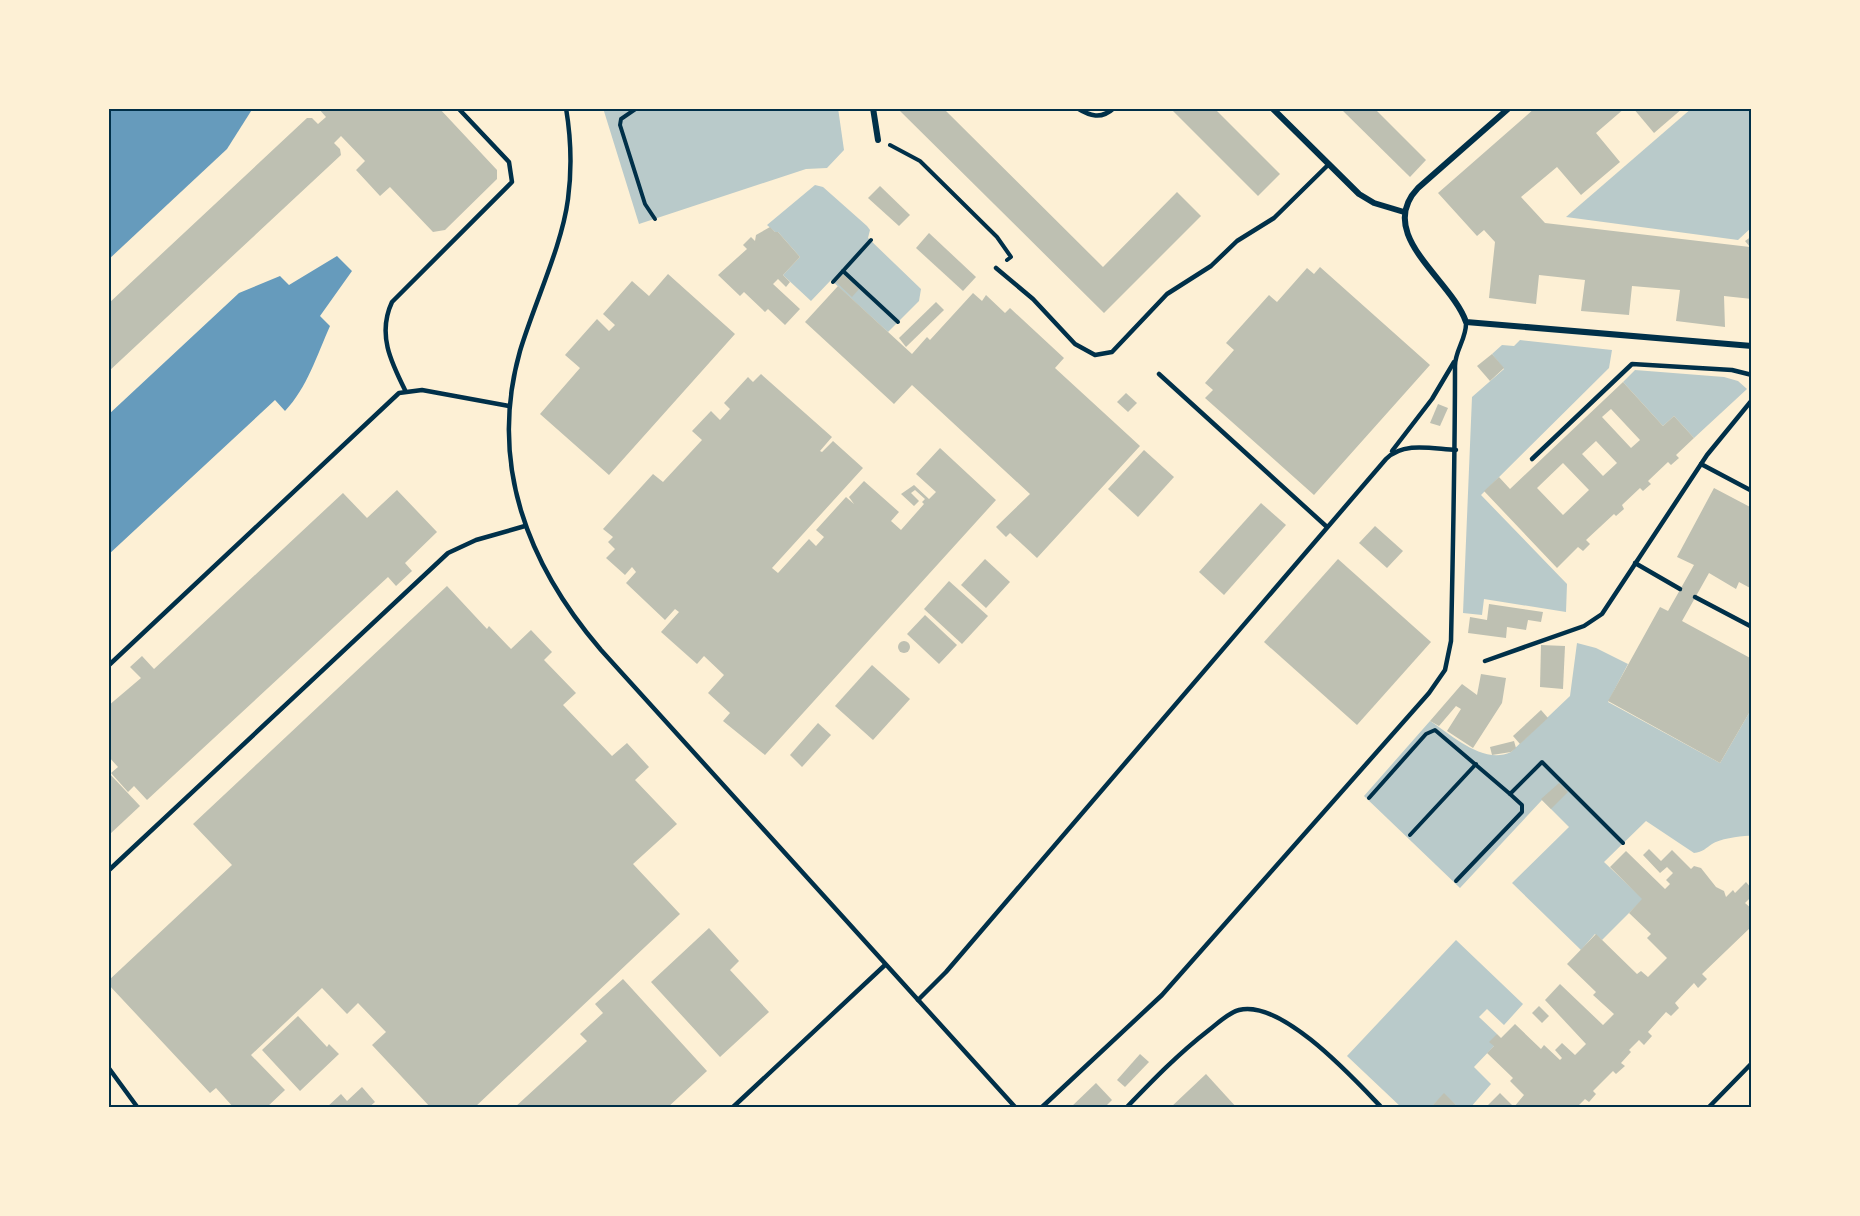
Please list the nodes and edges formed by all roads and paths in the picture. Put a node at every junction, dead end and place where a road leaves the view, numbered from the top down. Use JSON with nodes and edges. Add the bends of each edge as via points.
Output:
{"nodes":[{"id":1,"x":458,"y":108,"type":"edge"},
{"id":2,"x":566,"y":108,"type":"edge"},
{"id":3,"x":637,"y":108,"type":"edge"},
{"id":4,"x":873,"y":108,"type":"edge"},
{"id":5,"x":1077,"y":108,"type":"edge"},
{"id":6,"x":1114,"y":108,"type":"edge"},
{"id":7,"x":1272,"y":108,"type":"edge"},
{"id":8,"x":1509,"y":108,"type":"edge"},
{"id":9,"x":878,"y":140,"type":"joint"},
{"id":10,"x":1329,"y":164,"type":"junction"},
{"id":11,"x":1404,"y":212,"type":"junction"},
{"id":12,"x":655,"y":219,"type":"dead end"},
{"id":13,"x":871,"y":240,"type":"dead end"},
{"id":14,"x":996,"y":268,"type":"joint"},
{"id":15,"x":843,"y":271,"type":"junction"},
{"id":16,"x":833,"y":282,"type":"dead end"},
{"id":17,"x":898,"y":322,"type":"dead end"},
{"id":18,"x":1466,"y":322,"type":"junction"},
{"id":19,"x":1752,"y":346,"type":"edge"},
{"id":20,"x":1455,"y":360,"type":"junction"},
{"id":21,"x":1159,"y":374,"type":"dead end"},
{"id":22,"x":1752,"y":375,"type":"edge"},
{"id":23,"x":405,"y":390,"type":"junction"},
{"id":24,"x":1752,"y":400,"type":"edge"},
{"id":25,"x":509,"y":406,"type":"junction"},
{"id":26,"x":1456,"y":450,"type":"junction"},
{"id":27,"x":1386,"y":459,"type":"junction"},
{"id":28,"x":1532,"y":459,"type":"dead end"},
{"id":29,"x":1701,"y":464,"type":"junction"},
{"id":30,"x":1752,"y":490,"type":"edge"},
{"id":31,"x":525,"y":526,"type":"junction"},
{"id":32,"x":1327,"y":527,"type":"junction"},
{"id":33,"x":1635,"y":563,"type":"junction"},
{"id":34,"x":1680,"y":589,"type":"dead end"},
{"id":35,"x":1695,"y":597,"type":"dead end"},
{"id":36,"x":1752,"y":627,"type":"edge"},
{"id":37,"x":1485,"y":660,"type":"dead end"},
{"id":38,"x":108,"y":666,"type":"edge"},
{"id":39,"x":1476,"y":764,"type":"junction"},
{"id":40,"x":1510,"y":794,"type":"junction"},
{"id":41,"x":1369,"y":798,"type":"dead end"},
{"id":42,"x":1410,"y":835,"type":"dead end"},
{"id":43,"x":1623,"y":843,"type":"dead end"},
{"id":44,"x":108,"y":871,"type":"edge"},
{"id":45,"x":1456,"y":881,"type":"dead end"},
{"id":46,"x":885,"y":965,"type":"junction"},
{"id":47,"x":918,"y":1000,"type":"junction"},
{"id":48,"x":1752,"y":1063,"type":"edge"},
{"id":49,"x":108,"y":1067,"type":"edge"},
{"id":50,"x":1013,"y":1107,"type":"edge"},
{"id":51,"x":138,"y":1108,"type":"edge"},
{"id":52,"x":732,"y":1108,"type":"edge"},
{"id":53,"x":1041,"y":1108,"type":"edge"},
{"id":54,"x":1126,"y":1108,"type":"edge"},
{"id":55,"x":1382,"y":1108,"type":"edge"},
{"id":56,"x":1708,"y":1108,"type":"edge"}],
"edges":[{"from":1,"to":23,"type":"lane","via":[[509,162],[513,178],[504,192],[392,302],[386,347]]},
{"from":2,"to":25,"type":"lane","via":[[570,148],[568,200],[520,352]]},
{"from":3,"to":12,"type":"path","via":[[621,118],[620,125],[645,204]]},
{"from":4,"to":9,"type":"street"},
{"from":5,"to":6,"type":"lane","via":[[1092,116],[1101,116]]},
{"from":7,"to":10,"type":"street"},
{"from":8,"to":11,"type":"street","via":[[1418,188]]},
{"from":9,"to":14,"type":"path","via":[[920,162],[996,237],[1011,257]]},
{"from":10,"to":11,"type":"street","via":[[1367,199]]},
{"from":10,"to":14,"type":"lane","via":[[1274,218],[1167,294],[1112,352],[1095,355],[1075,344],[1033,299]]},
{"from":11,"to":18,"type":"street","via":[[1407,231],[1416,249],[1457,303]]},
{"from":13,"to":15,"type":"path"},
{"from":15,"to":16,"type":"path"},
{"from":15,"to":17,"type":"path"},
{"from":18,"to":19,"type":"street"},
{"from":18,"to":20,"type":"lane","via":[[1466,335]]},
{"from":20,"to":26,"type":"lane"},
{"from":20,"to":27,"type":"lane","via":[[1432,399]]},
{"from":21,"to":32,"type":"lane"},
{"from":22,"to":28,"type":"lane","via":[[1732,370],[1632,364]]},
{"from":23,"to":25,"type":"lane"},
{"from":23,"to":38,"type":"lane"},
{"from":24,"to":29,"type":"lane"},
{"from":25,"to":31,"type":"lane","via":[[512,466]]},
{"from":26,"to":27,"type":"lane","via":[[1406,448]]},
{"from":26,"to":53,"type":"lane","via":[[1450,648],[1445,670],[1435,686],[1156,1001]]},
{"from":27,"to":32,"type":"lane"},
{"from":29,"to":30,"type":"lane"},
{"from":29,"to":33,"type":"lane"},
{"from":31,"to":44,"type":"lane","via":[[476,540],[448,553]]},
{"from":31,"to":46,"type":"lane","via":[[553,587],[580,626]]},
{"from":32,"to":47,"type":"lane"},
{"from":33,"to":34,"type":"lane"},
{"from":33,"to":37,"type":"lane","via":[[1596,619]]},
{"from":35,"to":36,"type":"lane"},
{"from":39,"to":40,"type":"path"},
{"from":39,"to":41,"type":"path","via":[[1432,729]]},
{"from":39,"to":42,"type":"path"},
{"from":40,"to":43,"type":"path","via":[[1542,762]]},
{"from":40,"to":45,"type":"path","via":[[1522,805],[1522,812]]},
{"from":46,"to":47,"type":"lane"},
{"from":46,"to":52,"type":"lane"},
{"from":47,"to":50,"type":"lane"},
{"from":48,"to":56,"type":"lane"},
{"from":49,"to":51,"type":"lane"},
{"from":54,"to":55,"type":"lane","via":[[1172,1060],[1228,1016],[1244,1009],[1272,1017],[1307,1035]]}]}
